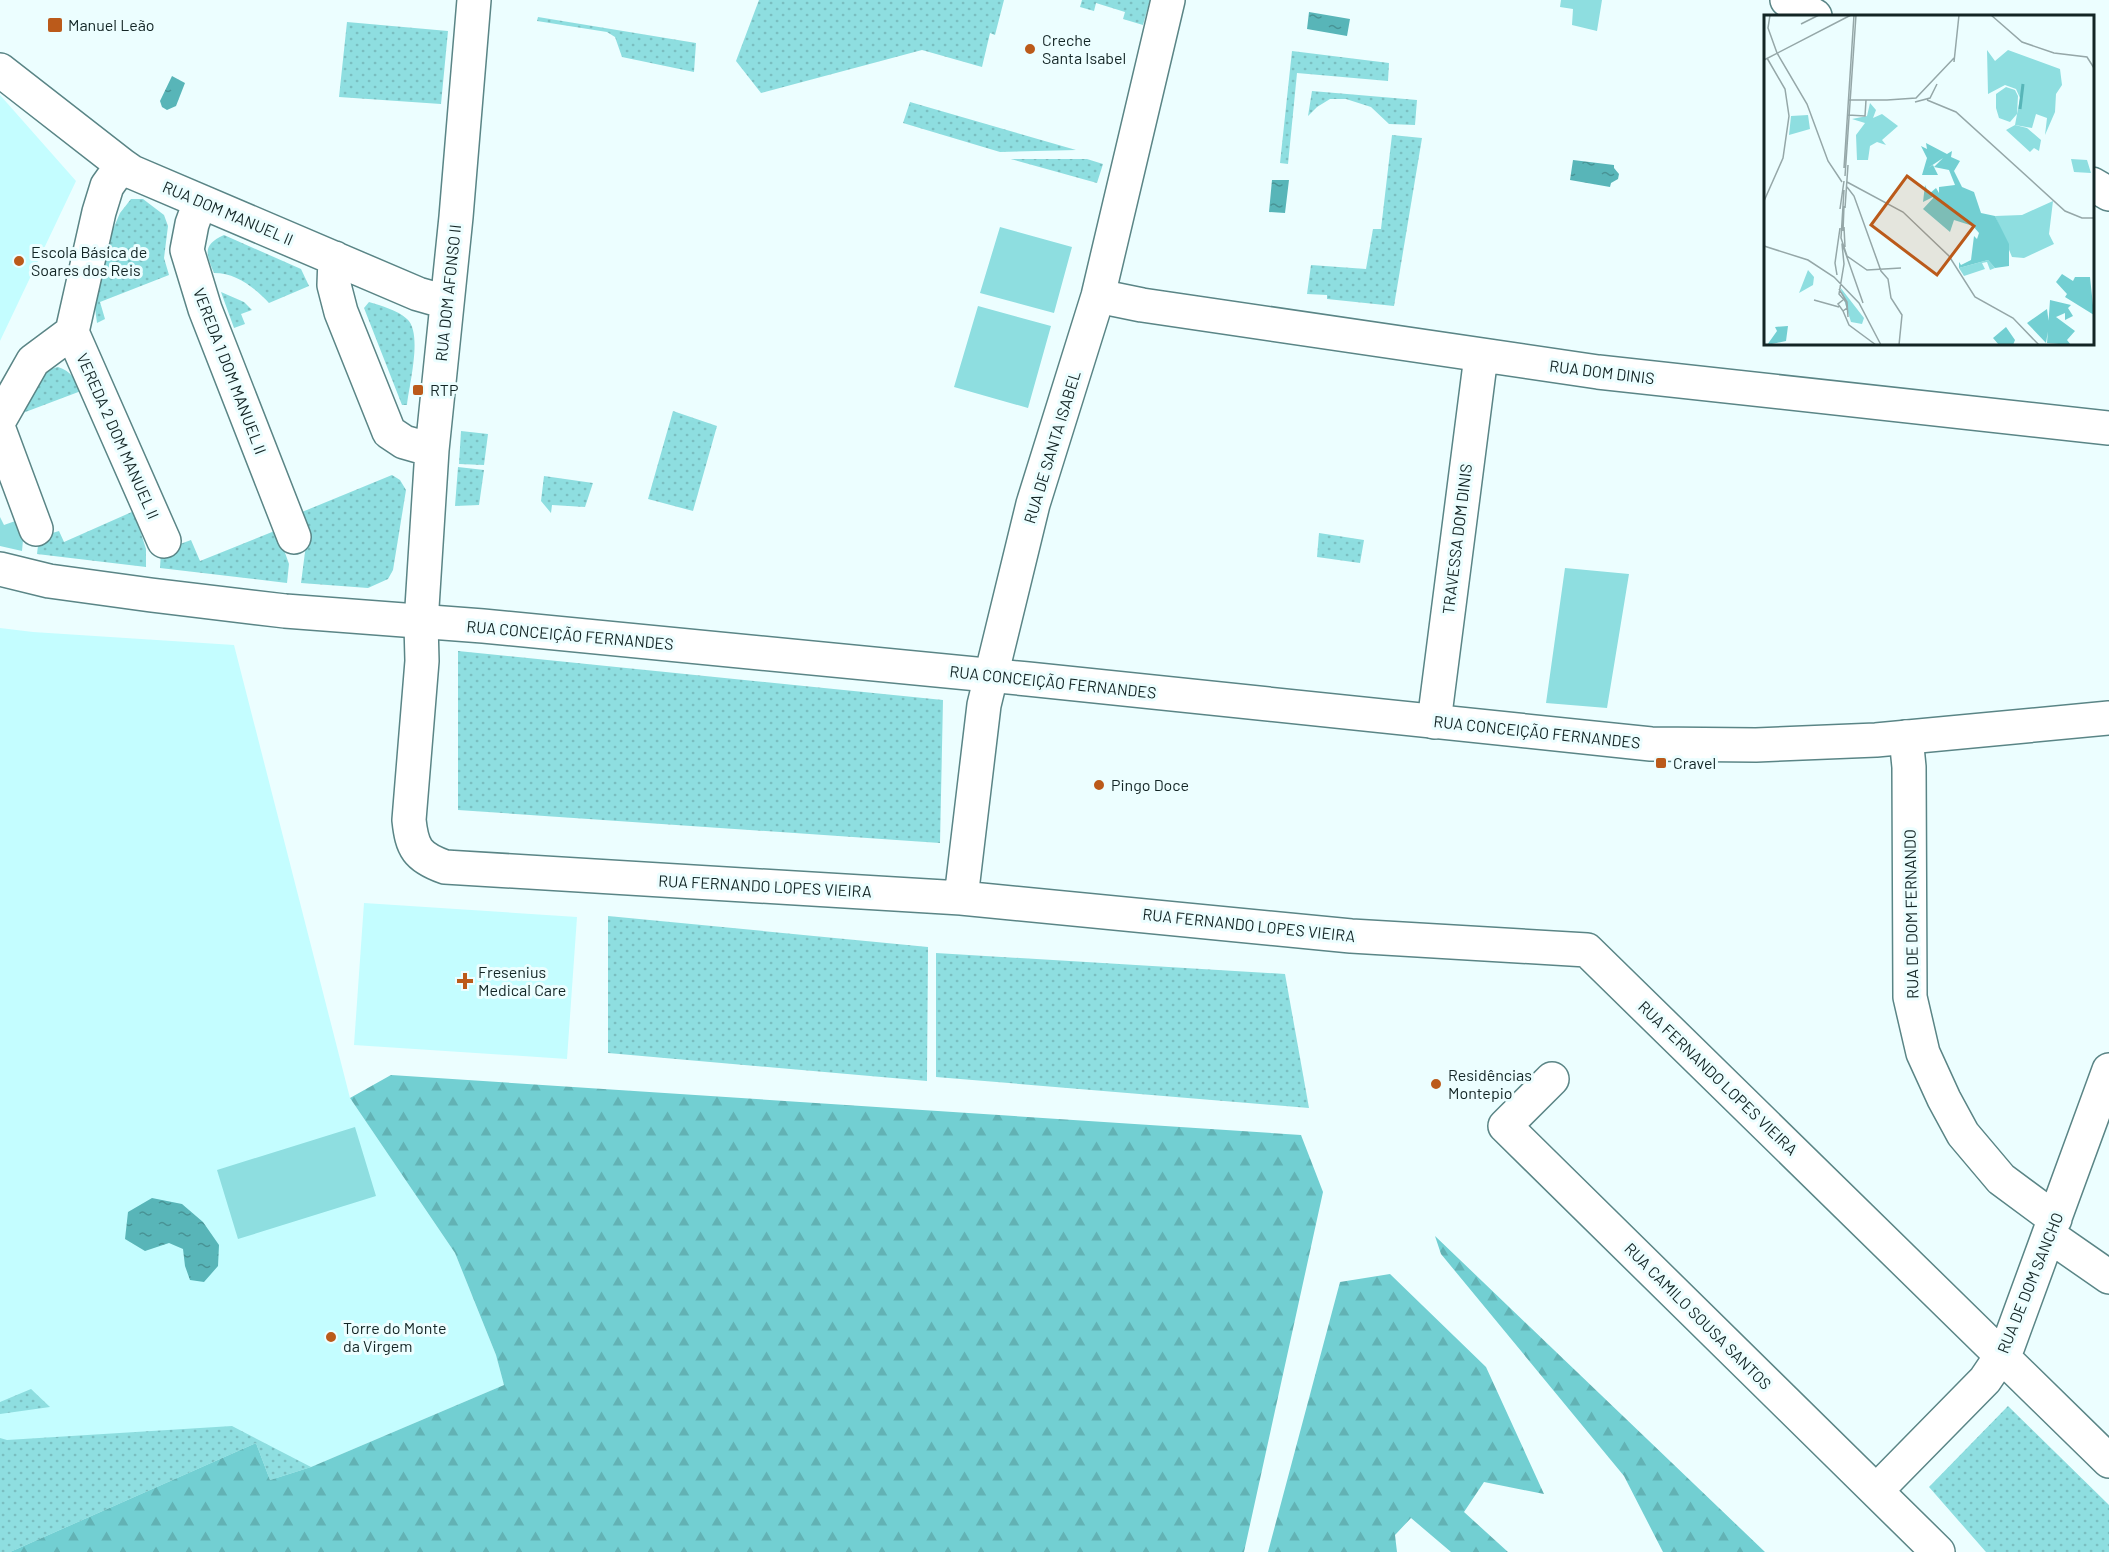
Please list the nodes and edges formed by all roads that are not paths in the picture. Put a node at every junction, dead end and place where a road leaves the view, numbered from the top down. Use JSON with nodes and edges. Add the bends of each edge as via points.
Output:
{"nodes":[{"id":1,"x":474,"y":0,"type":"edge"},
{"id":2,"x":1168,"y":0,"type":"edge"},
{"id":3,"x":1787,"y":0,"type":"edge"},
{"id":4,"x":1813,"y":15,"type":"edge"},
{"id":5,"x":0,"y":70,"type":"edge"},
{"id":6,"x":122,"y":165,"type":"junction"},
{"id":7,"x":2094,"y":185,"type":"edge"},
{"id":8,"x":2109,"y":194,"type":"edge"},
{"id":9,"x":200,"y":202,"type":"junction"},
{"id":10,"x":335,"y":258,"type":"junction"},
{"id":11,"x":1098,"y":296,"type":"junction"},
{"id":12,"x":446,"y":302,"type":"junction"},
{"id":13,"x":72,"y":332,"type":"junction"},
{"id":14,"x":1480,"y":356,"type":"junction"},
{"id":15,"x":0,"y":419,"type":"edge"},
{"id":16,"x":2109,"y":428,"type":"edge"},
{"id":17,"x":0,"y":432,"type":"edge"},
{"id":18,"x":432,"y":450,"type":"junction"},
{"id":19,"x":36,"y":529,"type":"dead end"},
{"id":20,"x":294,"y":537,"type":"dead end"},
{"id":21,"x":164,"y":541,"type":"dead end"},
{"id":22,"x":0,"y":569,"type":"edge"},
{"id":23,"x":421,"y":622,"type":"junction"},
{"id":24,"x":992,"y":676,"type":"junction"},
{"id":25,"x":2109,"y":718,"type":"edge"},
{"id":26,"x":1434,"y":722,"type":"junction"},
{"id":27,"x":1906,"y":737,"type":"junction"},
{"id":28,"x":961,"y":898,"type":"junction"},
{"id":29,"x":2109,"y":1070,"type":"edge"},
{"id":30,"x":1552,"y":1079,"type":"dead end"},
{"id":31,"x":2052,"y":1228,"type":"junction"},
{"id":32,"x":2109,"y":1277,"type":"edge"},
{"id":33,"x":2003,"y":1355,"type":"junction"},
{"id":34,"x":2109,"y":1461,"type":"edge"},
{"id":35,"x":1876,"y":1491,"type":"junction"},
{"id":36,"x":1938,"y":1552,"type":"edge"}],
"edges":[{"from":1,"to":12,"type":"street","name":"RUA DOM AFONSO II"},
{"from":2,"to":11,"type":"street","name":"RUA DE SANTA ISABEL"},
{"from":3,"to":4,"type":"street"},
{"from":5,"to":6,"type":"street","name":"RUA DOM MANUEL II"},
{"from":6,"to":9,"type":"street","name":"RUA DOM MANUEL II"},
{"from":6,"to":13,"type":"street","via":[[107,186],[99,212]]},
{"from":7,"to":8,"type":"street"},
{"from":9,"to":10,"type":"street","name":"RUA DOM MANUEL II"},
{"from":9,"to":20,"type":"street","name":"VEREDA 1 DOM MANUEL II","via":[[187,249],[205,309]]},
{"from":10,"to":12,"type":"street","name":"RUA DOM MANUEL II"},
{"from":10,"to":18,"type":"street","via":[[334,285],[341,312],[389,432],[404,442]]},
{"from":11,"to":14,"type":"street","name":"RUA DOM DINIS"},
{"from":11,"to":24,"type":"street","name":"RUA DE SANTA ISABEL","via":[[1034,504]]},
{"from":12,"to":18,"type":"street","name":"RUA DOM AFONSO II"},
{"from":13,"to":15,"type":"street","via":[[33,361]]},
{"from":13,"to":21,"type":"street","name":"VEREDA 2 DOM MANUEL II"},
{"from":14,"to":16,"type":"street","name":"RUA DOM DINIS"},
{"from":14,"to":26,"type":"street","name":"TRAVESSA DOM DINIS"},
{"from":17,"to":19,"type":"street"},
{"from":18,"to":23,"type":"street","name":"RUA DOM AFONSO II"},
{"from":22,"to":23,"type":"street","name":"RUA CONCEIÇÃO FERNANDES","via":[[49,581],[151,595]]},
{"from":23,"to":24,"type":"street","name":"RUA CONCEIÇÃO FERNANDES"},
{"from":23,"to":28,"type":"street","name":"RUA FERNANDO LOPES VIEIRA","via":[[422,661],[409,820],[411,840],[429,861],[445,867]]},
{"from":24,"to":26,"type":"street","name":"RUA CONCEIÇÃO FERNANDES"},
{"from":24,"to":28,"type":"street","name":"RUA DE SANTA ISABEL","via":[[984,705]]},
{"from":25,"to":27,"type":"street","name":"RUA CONCEIÇÃO FERNANDES"},
{"from":26,"to":27,"type":"street","name":"RUA CONCEIÇÃO FERNANDES","via":[[1651,744],[1756,745]]},
{"from":27,"to":31,"type":"street","name":"RUA DE DOM FERNANDO","via":[[1910,997],[1923,1053],[1963,1134],[2001,1179]]},
{"from":28,"to":33,"type":"street","name":"RUA FERNANDO LOPES VIEIRA","via":[[1351,936],[1587,950]]},
{"from":29,"to":31,"type":"street","name":"RUA DE DOM SANCHO"},
{"from":30,"to":35,"type":"street","name":"RUA CAMILO SOUSA SANTOS","via":[[1505,1126]]},
{"from":31,"to":32,"type":"street","name":"RUA DE DOM FERNANDO"},
{"from":31,"to":33,"type":"street","name":"RUA DE DOM SANCHO"},
{"from":33,"to":34,"type":"street","name":"RUA FERNANDO LOPES VIEIRA"},
{"from":33,"to":35,"type":"street","name":"RUA DE DOM SANCHO","via":[[1985,1380]]},
{"from":35,"to":36,"type":"street","name":"RUA CAMILO SOUSA SANTOS"}]}
